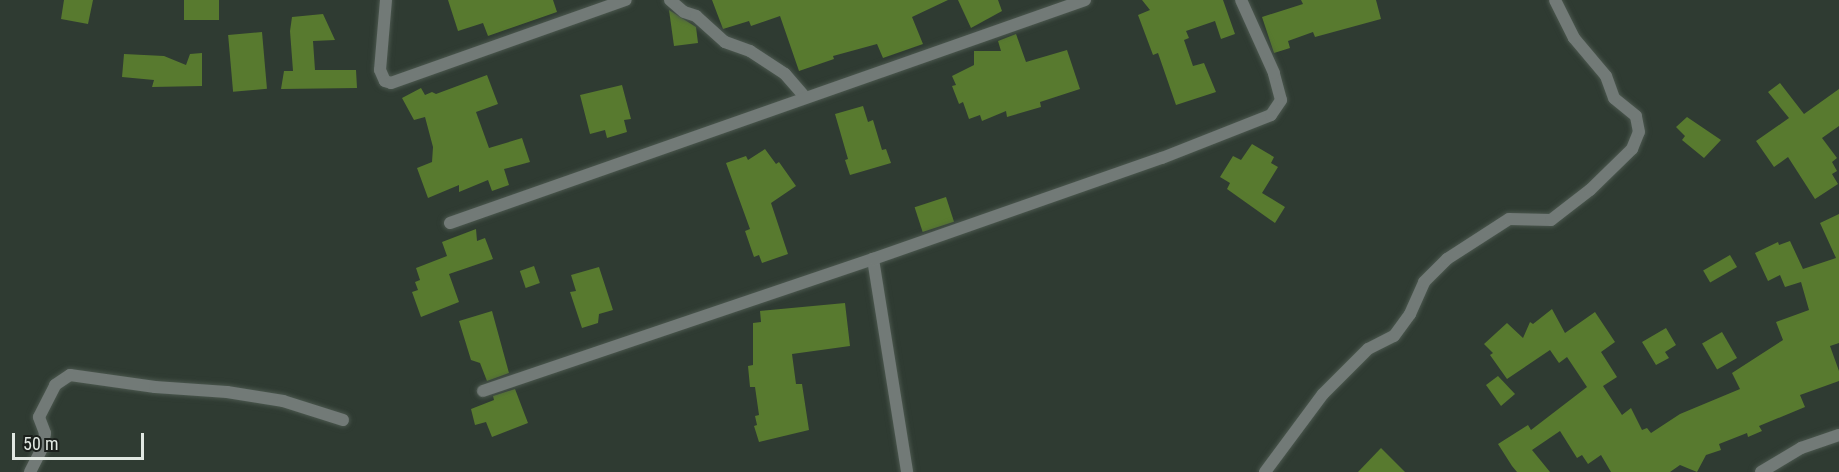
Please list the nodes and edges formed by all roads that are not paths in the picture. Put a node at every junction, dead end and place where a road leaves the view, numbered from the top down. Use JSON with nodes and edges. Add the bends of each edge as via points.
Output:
{"nodes":[{"id":1,"x":386,"y":0,"type":"edge"},
{"id":2,"x":626,"y":0,"type":"edge"},
{"id":3,"x":670,"y":0,"type":"edge"},
{"id":4,"x":1085,"y":0,"type":"edge"},
{"id":5,"x":1240,"y":0,"type":"edge"},
{"id":6,"x":1555,"y":0,"type":"edge"},
{"id":7,"x":805,"y":97,"type":"junction"},
{"id":8,"x":450,"y":223,"type":"dead end"},
{"id":9,"x":873,"y":259,"type":"junction"},
{"id":10,"x":483,"y":391,"type":"dead end"},
{"id":11,"x":343,"y":420,"type":"dead end"},
{"id":12,"x":1839,"y":435,"type":"edge"},
{"id":13,"x":30,"y":472,"type":"edge"},
{"id":14,"x":907,"y":472,"type":"edge"},
{"id":15,"x":1265,"y":472,"type":"edge"},
{"id":16,"x":1761,"y":472,"type":"edge"}],
"edges":[{"from":1,"to":2,"type":"street","via":[[380,70],[385,81],[391,83]]},
{"from":3,"to":7,"type":"street","via":[[696,16],[725,42],[750,51],[785,74]]},
{"from":4,"to":7,"type":"street"},
{"from":5,"to":9,"type":"street","via":[[1274,73],[1281,100],[1271,115],[1173,154]]},
{"from":6,"to":15,"type":"street","via":[[1574,38],[1606,76],[1614,98],[1636,116],[1639,132],[1632,149],[1590,190],[1551,220],[1509,219],[1447,259],[1424,282],[1410,314],[1394,336],[1368,349],[1323,394]]},
{"from":7,"to":8,"type":"street"},
{"from":9,"to":10,"type":"street"},
{"from":9,"to":14,"type":"street"},
{"from":11,"to":13,"type":"street","via":[[283,401],[70,375],[55,385],[39,417],[45,433],[43,447]]},
{"from":12,"to":16,"type":"street","via":[[1801,448]]}]}
